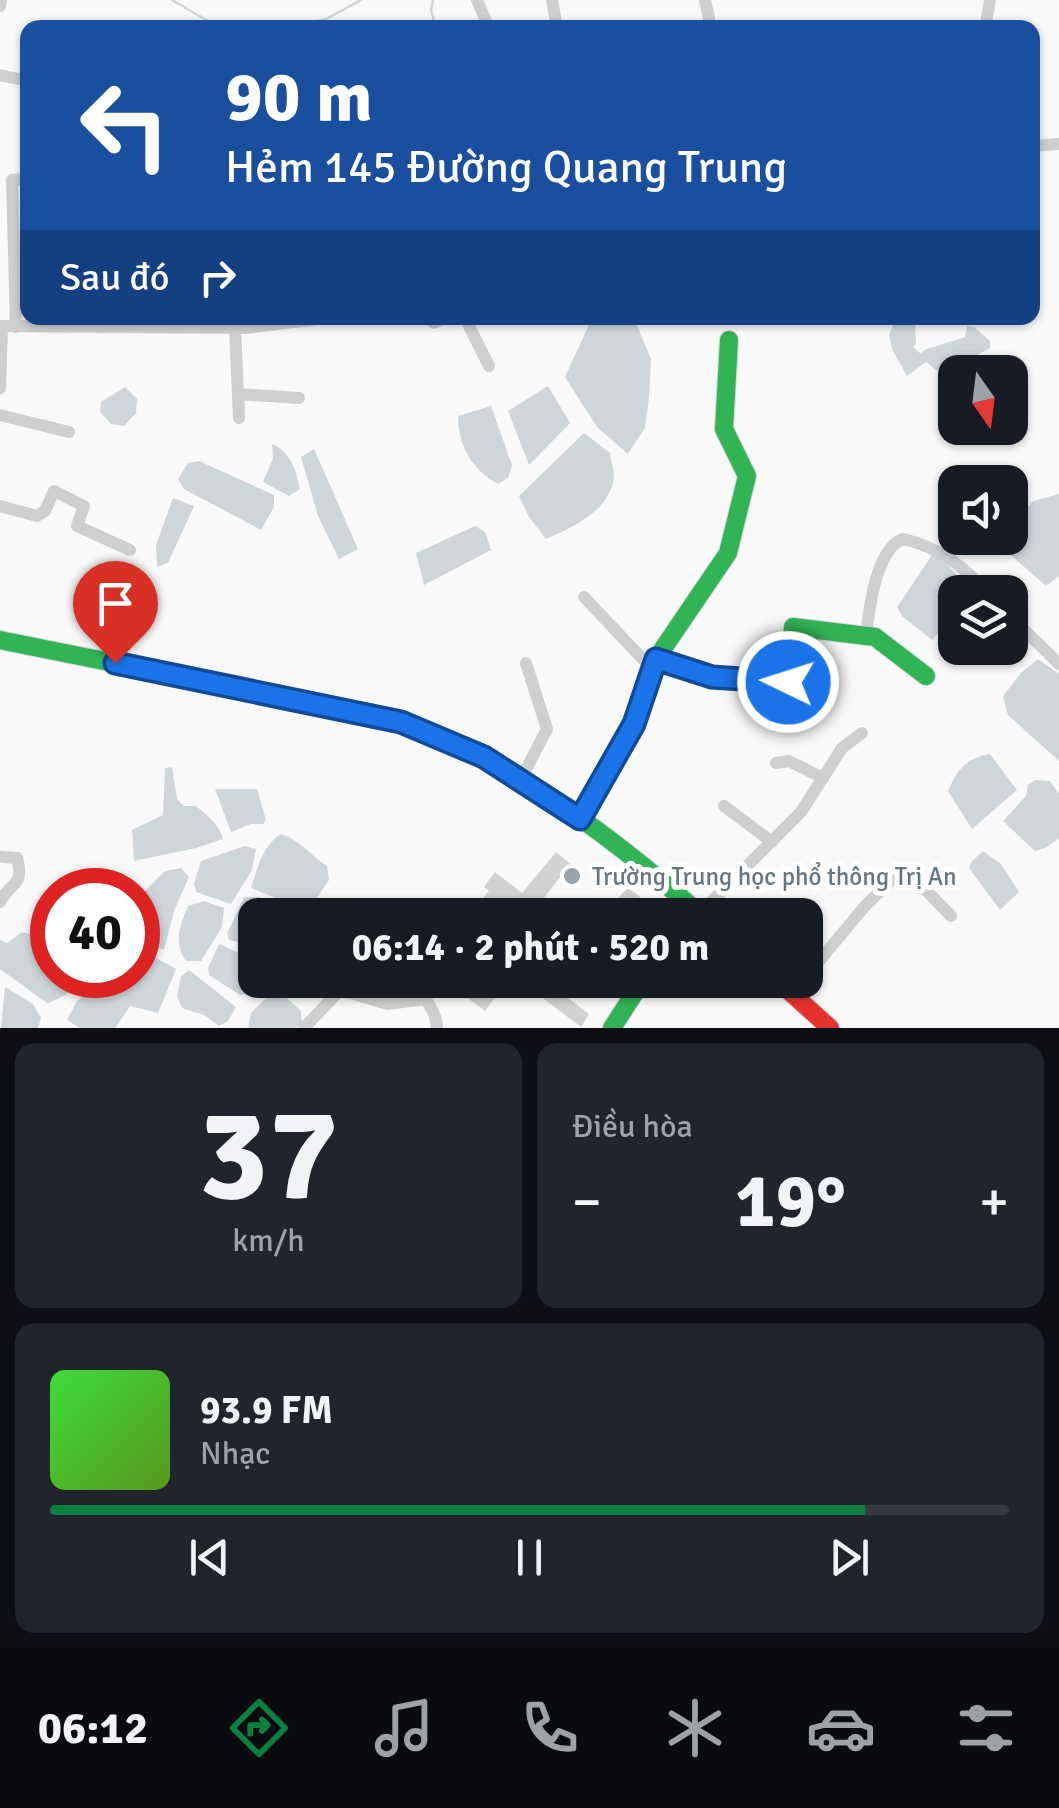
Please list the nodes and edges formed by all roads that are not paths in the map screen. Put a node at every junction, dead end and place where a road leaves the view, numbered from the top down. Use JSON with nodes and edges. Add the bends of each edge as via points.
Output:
{"nodes":[{"id":1,"x":20,"y":180,"type":"edge"},
{"id":2,"x":262,"y":325,"type":"edge"},
{"id":3,"x":468,"y":325,"type":"edge"},
{"id":4,"x":6,"y":326,"type":"edge"},
{"id":5,"x":234,"y":328,"type":"junction"},
{"id":6,"x":728,"y":340,"type":"dead end"},
{"id":7,"x":488,"y":366,"type":"dead end"},
{"id":8,"x":0,"y":388,"type":"edge"},
{"id":9,"x":238,"y":394,"type":"junction"},
{"id":10,"x":299,"y":398,"type":"dead end"},
{"id":11,"x":0,"y":415,"type":"edge"},
{"id":12,"x":239,"y":418,"type":"dead end"},
{"id":13,"x":69,"y":432,"type":"dead end"},
{"id":14,"x":0,"y":506,"type":"edge"},
{"id":15,"x":130,"y":550,"type":"dead end"},
{"id":16,"x":971,"y":575,"type":"edge"},
{"id":17,"x":584,"y":596,"type":"dead end"},
{"id":18,"x":1028,"y":634,"type":"edge"},
{"id":19,"x":866,"y":635,"type":"junction"},
{"id":20,"x":0,"y":640,"type":"edge"},
{"id":21,"x":526,"y":663,"type":"dead end"},
{"id":22,"x":654,"y":664,"type":"junction"},
{"id":23,"x":1059,"y":664,"type":"edge"},
{"id":24,"x":926,"y":676,"type":"dead end"},
{"id":25,"x":862,"y":734,"type":"dead end"},
{"id":26,"x":776,"y":763,"type":"dead end"},
{"id":27,"x":520,"y":778,"type":"junction"},
{"id":28,"x":823,"y":778,"type":"junction"},
{"id":29,"x":724,"y":806,"type":"dead end"},
{"id":30,"x":580,"y":819,"type":"junction"},
{"id":31,"x":772,"y":842,"type":"junction"},
{"id":32,"x":0,"y":857,"type":"edge"},
{"id":33,"x":679,"y":898,"type":"edge"},
{"id":34,"x":710,"y":898,"type":"edge"},
{"id":35,"x":0,"y":902,"type":"edge"},
{"id":36,"x":951,"y":916,"type":"dead end"},
{"id":37,"x":823,"y":957,"type":"edge"},
{"id":38,"x":631,"y":998,"type":"edge"},
{"id":39,"x":810,"y":998,"type":"edge"},
{"id":40,"x":426,"y":999,"type":"joint"},
{"id":41,"x":304,"y":1028,"type":"edge"},
{"id":42,"x":436,"y":1028,"type":"edge"},
{"id":43,"x":612,"y":1028,"type":"edge"},
{"id":44,"x":830,"y":1028,"type":"edge"}],
"edges":[{"from":1,"to":4,"type":"street","via":[[12,180]]},
{"from":2,"to":5,"type":"street"},
{"from":3,"to":7,"type":"street"},
{"from":4,"to":5,"type":"street"},
{"from":4,"to":8,"type":"street"},
{"from":5,"to":9,"type":"street"},
{"from":6,"to":22,"type":"street","via":[[724,429],[747,481],[728,553]]},
{"from":9,"to":10,"type":"street"},
{"from":9,"to":12,"type":"street"},
{"from":11,"to":13,"type":"street"},
{"from":14,"to":15,"type":"street","via":[[36,516],[46,511],[54,491],[84,506],[77,526]]},
{"from":16,"to":19,"type":"street","via":[[903,539],[887,550]]},
{"from":17,"to":22,"type":"street"},
{"from":18,"to":23,"type":"street"},
{"from":19,"to":22,"type":"street","via":[[793,627],[788,682],[712,677]]},
{"from":19,"to":24,"type":"street"},
{"from":20,"to":27,"type":"street","via":[[383,716]]},
{"from":21,"to":27,"type":"street","via":[[547,729]]},
{"from":22,"to":30,"type":"street","via":[[634,724]]},
{"from":25,"to":28,"type":"street","via":[[842,748]]},
{"from":26,"to":28,"type":"street","via":[[789,761]]},
{"from":27,"to":30,"type":"street"},
{"from":28,"to":31,"type":"street"},
{"from":29,"to":31,"type":"street"},
{"from":30,"to":33,"type":"street"},
{"from":31,"to":34,"type":"street"},
{"from":32,"to":35,"type":"street","via":[[17,858],[21,873]]},
{"from":36,"to":37,"type":"street","via":[[902,870]]},
{"from":38,"to":43,"type":"street"},
{"from":39,"to":44,"type":"street"},
{"from":40,"to":41,"type":"street","via":[[387,1004],[340,990]]},
{"from":40,"to":42,"type":"street"}]}
